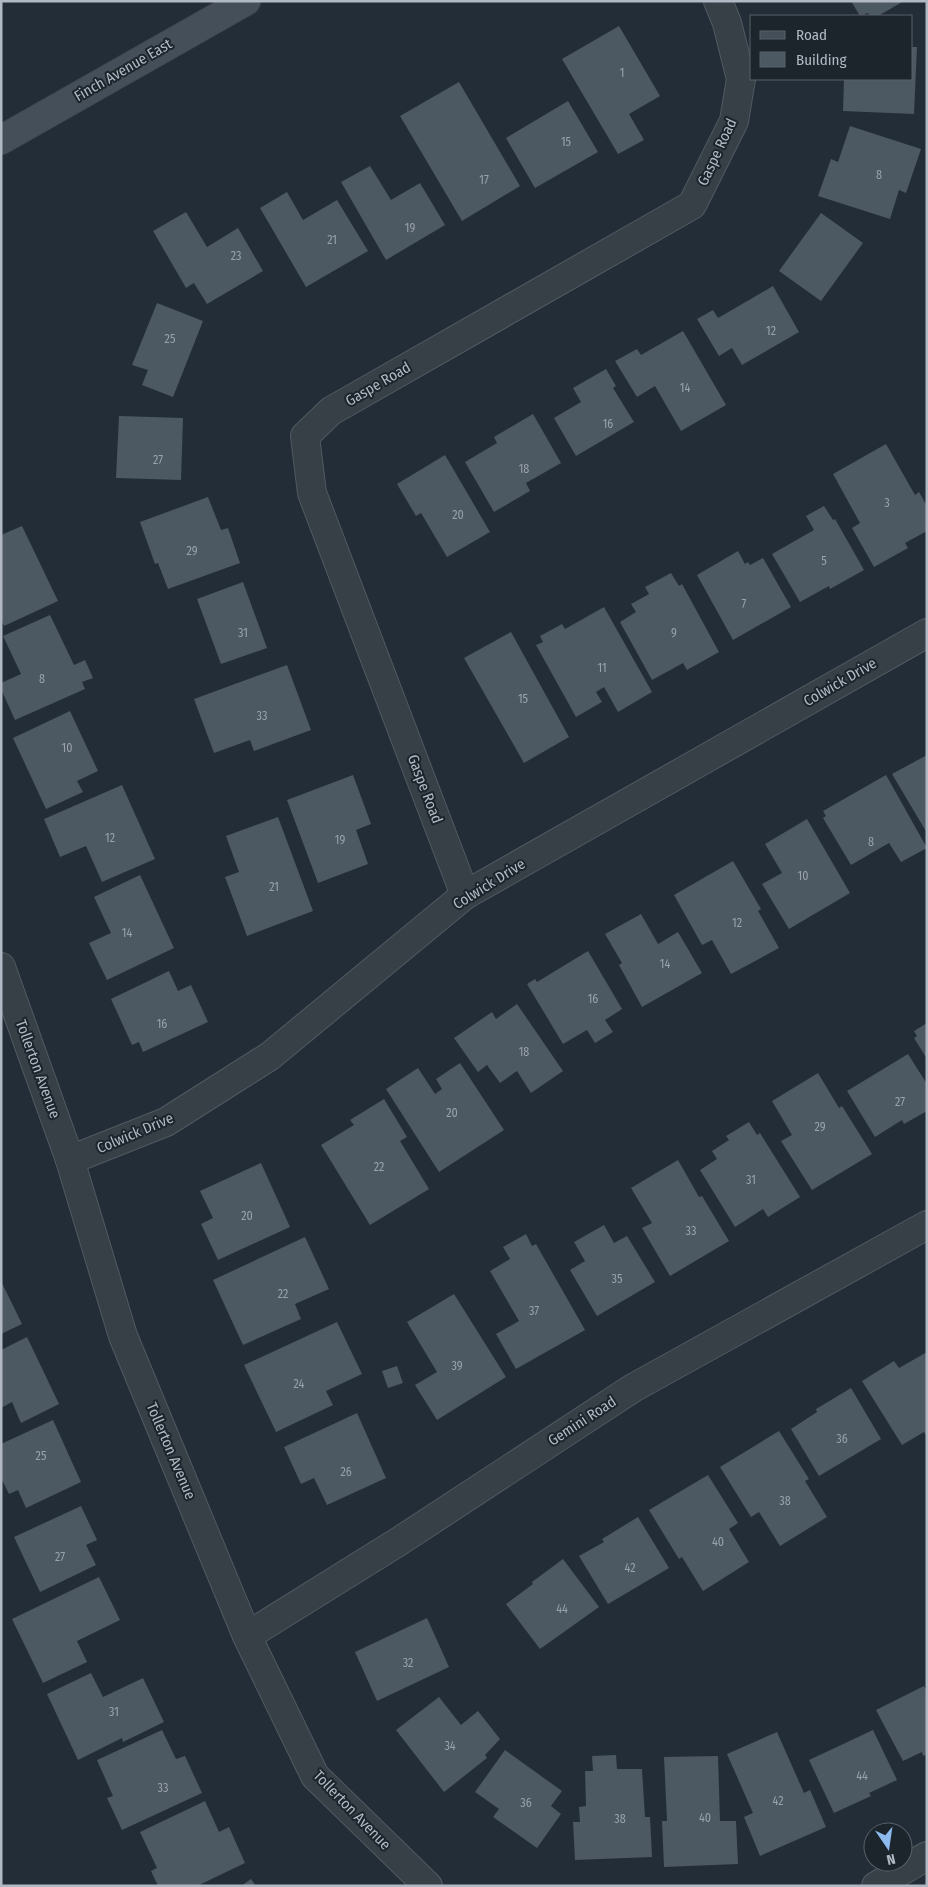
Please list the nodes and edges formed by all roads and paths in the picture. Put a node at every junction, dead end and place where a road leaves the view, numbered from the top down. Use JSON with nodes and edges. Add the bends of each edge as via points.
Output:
{"nodes":[{"id":1,"x":246,"y":1,"type":"edge"},
{"id":2,"x":718,"y":1,"type":"edge"},
{"id":3,"x":1,"y":140,"type":"edge"},
{"id":4,"x":927,"y":633,"type":"edge"},
{"id":5,"x":465,"y":895,"type":"junction"},
{"id":6,"x":1,"y":967,"type":"edge"},
{"id":7,"x":70,"y":1160,"type":"junction"},
{"id":8,"x":927,"y":1225,"type":"edge"},
{"id":9,"x":247,"y":1636,"type":"junction"},
{"id":10,"x":927,"y":1856,"type":"edge"},
{"id":11,"x":428,"y":1886,"type":"edge"},
{"id":12,"x":876,"y":1886,"type":"edge"}],
"edges":[{"from":1,"to":3,"type":"main road","name":"Finch Avenue East"},
{"from":2,"to":5,"type":"street","name":"Gaspe Road","via":[[741,79],[734,121],[692,204],[331,411],[305,436],[312,493]]},
{"from":4,"to":5,"type":"street","name":"Colwick Drive"},
{"from":5,"to":7,"type":"street","name":"Colwick Drive","via":[[270,1056],[166,1122]]},
{"from":6,"to":7,"type":"street","name":"Tollerton Avenue"},
{"from":7,"to":9,"type":"street","name":"Tollerton Avenue","via":[[123,1336]]},
{"from":8,"to":9,"type":"street","name":"Gemini Road","via":[[633,1388],[398,1542]]},
{"from":9,"to":11,"type":"street","name":"Tollerton Avenue","via":[[315,1776]]},
{"from":10,"to":12,"type":"street"}]}
